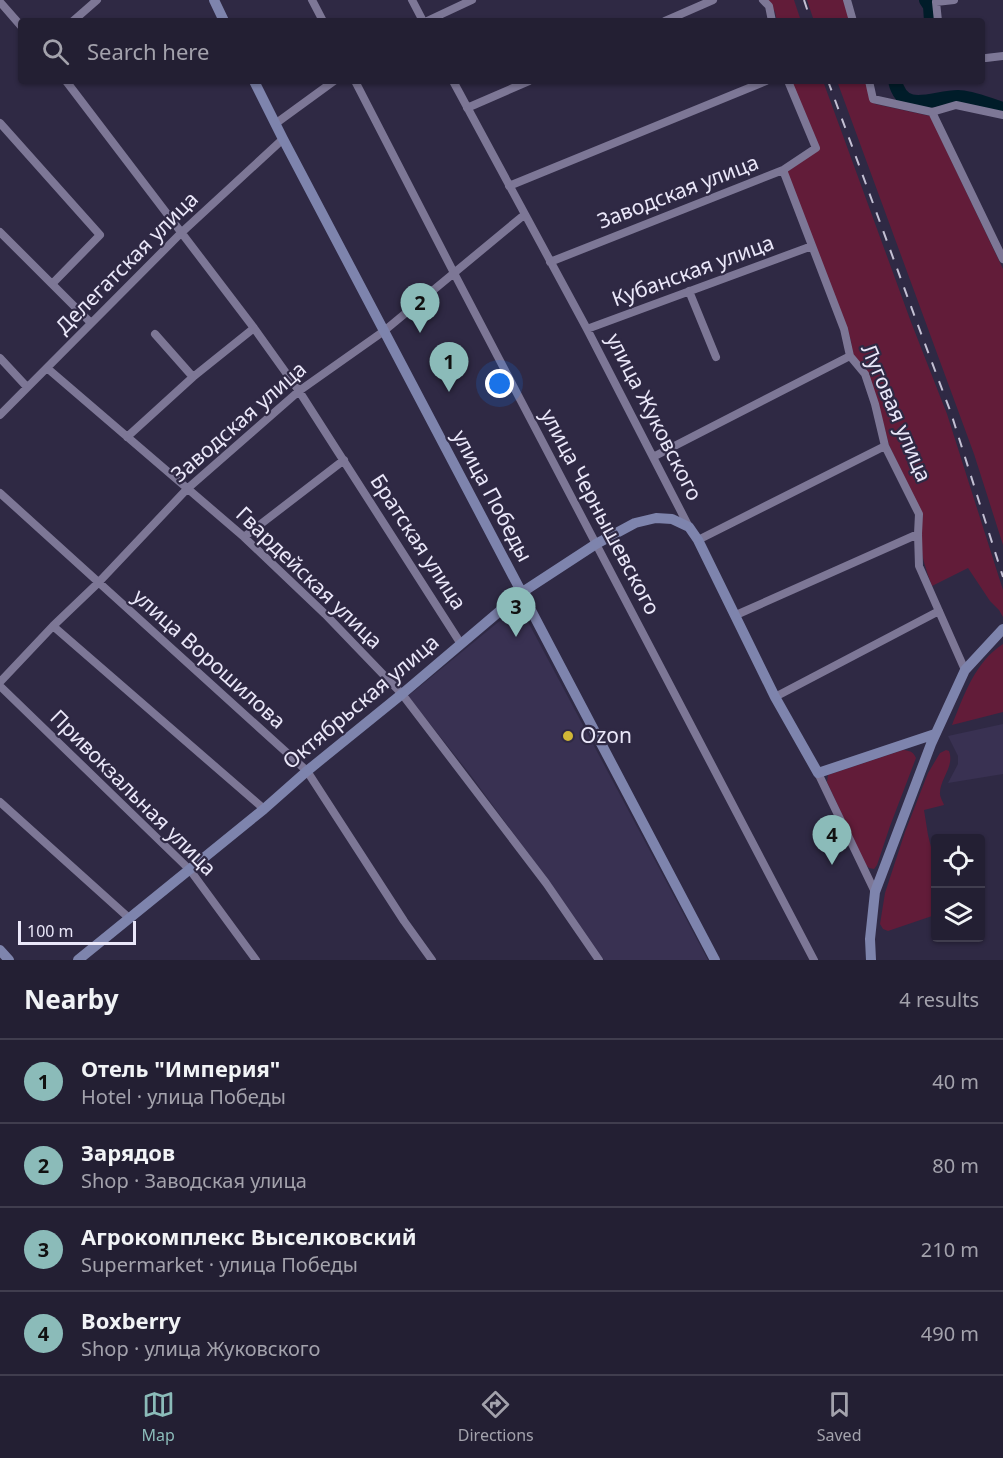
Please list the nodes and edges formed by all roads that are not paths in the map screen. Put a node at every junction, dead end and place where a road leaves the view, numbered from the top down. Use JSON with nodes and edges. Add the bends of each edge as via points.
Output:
{"nodes":[{"id":1,"x":97,"y":0,"type":"edge"},
{"id":2,"x":214,"y":0,"type":"edge"},
{"id":3,"x":312,"y":0,"type":"edge"},
{"id":4,"x":412,"y":0,"type":"edge"},
{"id":5,"x":472,"y":0,"type":"edge"},
{"id":6,"x":713,"y":0,"type":"edge"},
{"id":7,"x":763,"y":0,"type":"edge"},
{"id":8,"x":847,"y":0,"type":"edge"},
{"id":9,"x":954,"y":0,"type":"edge"},
{"id":10,"x":0,"y":2,"type":"edge"},
{"id":11,"x":77,"y":18,"type":"edge"},
{"id":12,"x":223,"y":18,"type":"edge"},
{"id":13,"x":321,"y":18,"type":"edge"},
{"id":14,"x":423,"y":18,"type":"edge"},
{"id":15,"x":432,"y":18,"type":"edge"},
{"id":16,"x":672,"y":18,"type":"edge"},
{"id":17,"x":771,"y":18,"type":"edge"},
{"id":18,"x":852,"y":18,"type":"edge"},
{"id":19,"x":938,"y":18,"type":"edge"},
{"id":20,"x":18,"y":23,"type":"edge"},
{"id":21,"x":1003,"y":56,"type":"edge"},
{"id":22,"x":986,"y":58,"type":"dead end"},
{"id":23,"x":68,"y":84,"type":"edge"},
{"id":24,"x":255,"y":84,"type":"edge"},
{"id":25,"x":330,"y":84,"type":"edge"},
{"id":26,"x":357,"y":84,"type":"edge"},
{"id":27,"x":455,"y":84,"type":"edge"},
{"id":28,"x":522,"y":84,"type":"edge"},
{"id":29,"x":759,"y":84,"type":"edge"},
{"id":30,"x":789,"y":84,"type":"edge"},
{"id":31,"x":870,"y":84,"type":"edge"},
{"id":32,"x":467,"y":108,"type":"junction"},
{"id":33,"x":932,"y":112,"type":"junction"},
{"id":34,"x":1003,"y":115,"type":"edge"},
{"id":35,"x":0,"y":123,"type":"edge"},
{"id":36,"x":275,"y":124,"type":"junction"},
{"id":37,"x":282,"y":139,"type":"junction"},
{"id":38,"x":783,"y":170,"type":"junction"},
{"id":39,"x":509,"y":186,"type":"junction"},
{"id":40,"x":525,"y":215,"type":"junction"},
{"id":41,"x":0,"y":232,"type":"edge"},
{"id":42,"x":181,"y":233,"type":"junction"},
{"id":43,"x":812,"y":246,"type":"junction"},
{"id":44,"x":1003,"y":257,"type":"edge"},
{"id":45,"x":550,"y":262,"type":"junction"},
{"id":46,"x":454,"y":273,"type":"junction"},
{"id":47,"x":52,"y":284,"type":"junction"},
{"id":48,"x":689,"y":291,"type":"junction"},
{"id":49,"x":92,"y":323,"type":"junction"},
{"id":50,"x":254,"y":327,"type":"junction"},
{"id":51,"x":587,"y":329,"type":"junction"},
{"id":52,"x":384,"y":331,"type":"junction"},
{"id":53,"x":155,"y":334,"type":"dead end"},
{"id":54,"x":850,"y":356,"type":"junction"},
{"id":55,"x":716,"y":357,"type":"dead end"},
{"id":56,"x":0,"y":358,"type":"edge"},
{"id":57,"x":47,"y":368,"type":"junction"},
{"id":58,"x":193,"y":377,"type":"junction"},
{"id":59,"x":27,"y":387,"type":"junction"},
{"id":60,"x":299,"y":390,"type":"junction"},
{"id":61,"x":0,"y":415,"type":"edge"},
{"id":62,"x":127,"y":437,"type":"junction"},
{"id":63,"x":885,"y":446,"type":"junction"},
{"id":64,"x":653,"y":457,"type":"junction"},
{"id":65,"x":344,"y":460,"type":"junction"},
{"id":66,"x":187,"y":489,"type":"junction"},
{"id":67,"x":0,"y":493,"type":"edge"},
{"id":68,"x":689,"y":527,"type":"junction"},
{"id":69,"x":918,"y":534,"type":"junction"},
{"id":70,"x":244,"y":537,"type":"junction"},
{"id":71,"x":698,"y":540,"type":"junction"},
{"id":72,"x":596,"y":544,"type":"junction"},
{"id":73,"x":98,"y":583,"type":"junction"},
{"id":74,"x":521,"y":593,"type":"junction"},
{"id":75,"x":939,"y":611,"type":"junction"},
{"id":76,"x":736,"y":615,"type":"junction"},
{"id":77,"x":53,"y":626,"type":"junction"},
{"id":78,"x":1001,"y":632,"type":"edge"},
{"id":79,"x":461,"y":644,"type":"junction"},
{"id":80,"x":965,"y":670,"type":"junction"},
{"id":81,"x":0,"y":684,"type":"edge"},
{"id":82,"x":402,"y":694,"type":"junction"},
{"id":83,"x":775,"y":697,"type":"junction"},
{"id":84,"x":935,"y":734,"type":"junction"},
{"id":85,"x":307,"y":771,"type":"junction"},
{"id":86,"x":818,"y":773,"type":"junction"},
{"id":87,"x":0,"y":802,"type":"edge"},
{"id":88,"x":264,"y":809,"type":"junction"},
{"id":89,"x":190,"y":870,"type":"junction"},
{"id":90,"x":875,"y":892,"type":"junction"},
{"id":91,"x":129,"y":918,"type":"junction"},
{"id":92,"x":0,"y":951,"type":"edge"},
{"id":93,"x":9,"y":960,"type":"edge"},
{"id":94,"x":78,"y":960,"type":"edge"},
{"id":95,"x":256,"y":960,"type":"edge"},
{"id":96,"x":432,"y":960,"type":"edge"},
{"id":97,"x":599,"y":960,"type":"edge"},
{"id":98,"x":715,"y":960,"type":"edge"},
{"id":99,"x":814,"y":960,"type":"edge"},
{"id":100,"x":871,"y":960,"type":"edge"}],
"edges":[{"from":1,"to":11,"type":"street"},
{"from":2,"to":12,"type":"street"},
{"from":3,"to":13,"type":"street"},
{"from":4,"to":14,"type":"street"},
{"from":5,"to":15,"type":"street"},
{"from":6,"to":16,"type":"street"},
{"from":7,"to":17,"type":"street"},
{"from":8,"to":18,"type":"street"},
{"from":9,"to":19,"type":"street","via":[[936,2]]},
{"from":10,"to":20,"type":"street"},
{"from":21,"to":22,"type":"street"},
{"from":23,"to":42,"type":"street","name":"Братская улица"},
{"from":24,"to":36,"type":"street","name":"улица Победы"},
{"from":25,"to":36,"type":"street"},
{"from":26,"to":46,"type":"street","name":"улица Чернышевского"},
{"from":27,"to":32,"type":"street","name":"улица Жуковского"},
{"from":28,"to":32,"type":"street"},
{"from":29,"to":39,"type":"street"},
{"from":30,"to":38,"type":"street","name":"Заводская улица","via":[[816,148]]},
{"from":31,"to":33,"type":"street","via":[[873,99]]},
{"from":32,"to":39,"type":"street","name":"улица Жуковского"},
{"from":33,"to":34,"type":"street","via":[[956,105]]},
{"from":33,"to":44,"type":"street"},
{"from":35,"to":47,"type":"street","via":[[100,236]]},
{"from":36,"to":37,"type":"street","name":"улица Победы"},
{"from":37,"to":42,"type":"street","name":"Делегатская улица"},
{"from":37,"to":52,"type":"street","name":"улица Победы"},
{"from":38,"to":43,"type":"street","name":"Луговая улица"},
{"from":38,"to":45,"type":"street","name":"Заводская улица"},
{"from":39,"to":40,"type":"street","name":"улица Жуковского"},
{"from":40,"to":45,"type":"street","name":"улица Жуковского"},
{"from":40,"to":46,"type":"street","name":"Заводская улица"},
{"from":41,"to":47,"type":"street"},
{"from":42,"to":49,"type":"street","name":"Делегатская улица"},
{"from":42,"to":50,"type":"street","name":"Братская улица"},
{"from":43,"to":48,"type":"street","name":"Кубанская улица"},
{"from":43,"to":54,"type":"street","name":"Луговая улица","via":[[844,329]]},
{"from":45,"to":51,"type":"street","name":"улица Жуковского"},
{"from":46,"to":52,"type":"street","name":"Заводская улица"},
{"from":46,"to":72,"type":"street","name":"улица Чернышевского"},
{"from":47,"to":49,"type":"street"},
{"from":48,"to":51,"type":"street","name":"Кубанская улица"},
{"from":48,"to":55,"type":"street"},
{"from":49,"to":57,"type":"street","name":"Делегатская улица"},
{"from":50,"to":58,"type":"street"},
{"from":50,"to":60,"type":"street","name":"Братская улица"},
{"from":51,"to":64,"type":"street","name":"улица Жуковского"},
{"from":52,"to":60,"type":"street","name":"Заводская улица"},
{"from":52,"to":74,"type":"street","name":"улица Победы"},
{"from":53,"to":58,"type":"street"},
{"from":54,"to":63,"type":"street","name":"Луговая улица","via":[[865,374]]},
{"from":54,"to":64,"type":"street"},
{"from":56,"to":59,"type":"street"},
{"from":57,"to":59,"type":"street","name":"Делегатская улица"},
{"from":57,"to":62,"type":"street","name":"Гвардейская улица"},
{"from":58,"to":62,"type":"street"},
{"from":59,"to":61,"type":"street","name":"Делегатская улица"},
{"from":60,"to":65,"type":"street","name":"Братская улица"},
{"from":60,"to":66,"type":"street","name":"Заводская улица"},
{"from":62,"to":66,"type":"street","name":"Гвардейская улица"},
{"from":63,"to":69,"type":"street","name":"Луговая улица","via":[[919,514]]},
{"from":63,"to":71,"type":"street"},
{"from":64,"to":68,"type":"street","name":"улица Жуковского"},
{"from":65,"to":70,"type":"street","name":"Братская улица"},
{"from":65,"to":79,"type":"street","name":"Братская улица"},
{"from":66,"to":70,"type":"street","name":"Гвардейская улица"},
{"from":66,"to":73,"type":"street","name":"Заводская улица"},
{"from":67,"to":73,"type":"street","name":"улица Ворошилова"},
{"from":68,"to":71,"type":"street","name":"улица Жуковского"},
{"from":68,"to":72,"type":"street","name":"Октябрьская улица","via":[[672,519],[656,518],[635,523]]},
{"from":69,"to":75,"type":"street","name":"Луговая улица","via":[[919,566]]},
{"from":69,"to":76,"type":"street"},
{"from":70,"to":82,"type":"street","name":"Гвардейская улица"},
{"from":71,"to":76,"type":"street","name":"улица Жуковского"},
{"from":72,"to":74,"type":"street","name":"Октябрьская улица"},
{"from":72,"to":99,"type":"street","name":"улица Чернышевского"},
{"from":73,"to":77,"type":"street","name":"Заводская улица"},
{"from":73,"to":85,"type":"street","name":"улица Ворошилова"},
{"from":74,"to":79,"type":"street","name":"Октябрьская улица"},
{"from":74,"to":98,"type":"street","name":"улица Победы"},
{"from":75,"to":80,"type":"street","name":"Луговая улица"},
{"from":75,"to":83,"type":"street"},
{"from":76,"to":83,"type":"street","name":"улица Жуковского"},
{"from":77,"to":81,"type":"street","name":"Заводская улица"},
{"from":77,"to":88,"type":"street"},
{"from":78,"to":80,"type":"street"},
{"from":79,"to":82,"type":"street","name":"Октябрьская улица"},
{"from":80,"to":84,"type":"street"},
{"from":81,"to":89,"type":"street","name":"Привокзальная улица"},
{"from":82,"to":85,"type":"street","name":"Октябрьская улица"},
{"from":82,"to":97,"type":"street","name":"Гвардейская улица","via":[[546,883]]},
{"from":83,"to":86,"type":"street","name":"улица Жуковского"},
{"from":84,"to":86,"type":"street"},
{"from":84,"to":90,"type":"street"},
{"from":85,"to":88,"type":"street","name":"Октябрьская улица"},
{"from":85,"to":96,"type":"street","name":"улица Ворошилова"},
{"from":86,"to":90,"type":"street","name":"улица Жуковского"},
{"from":87,"to":91,"type":"street"},
{"from":88,"to":89,"type":"street","name":"Октябрьская улица"},
{"from":89,"to":91,"type":"street","name":"Октябрьская улица"},
{"from":89,"to":95,"type":"street","name":"Привокзальная улица"},
{"from":90,"to":100,"type":"street"},
{"from":91,"to":94,"type":"street","name":"Октябрьская улица"},
{"from":92,"to":93,"type":"street"}]}
